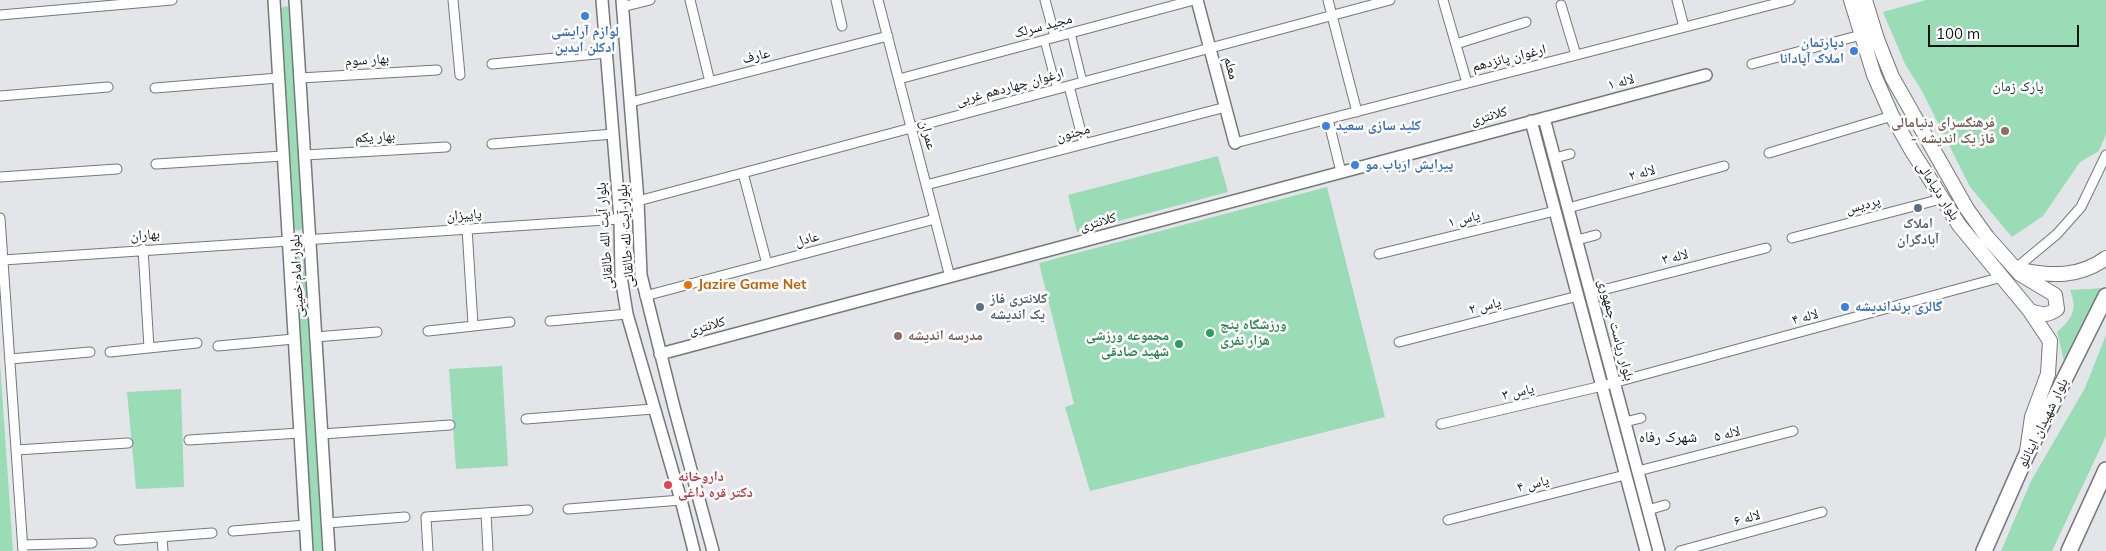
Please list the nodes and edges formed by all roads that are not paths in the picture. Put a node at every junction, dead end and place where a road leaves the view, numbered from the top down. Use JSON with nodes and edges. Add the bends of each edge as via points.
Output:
{"nodes":[{"id":1,"x":172,"y":0,"type":"edge"},
{"id":2,"x":274,"y":0,"type":"edge"},
{"id":3,"x":295,"y":0,"type":"edge"},
{"id":4,"x":454,"y":0,"type":"edge"},
{"id":5,"x":602,"y":0,"type":"edge"},
{"id":6,"x":650,"y":0,"type":"edge"},
{"id":7,"x":690,"y":0,"type":"edge"},
{"id":8,"x":836,"y":0,"type":"edge"},
{"id":9,"x":878,"y":0,"type":"edge"},
{"id":10,"x":1045,"y":0,"type":"edge"},
{"id":11,"x":1194,"y":0,"type":"edge"},
{"id":12,"x":1198,"y":0,"type":"edge"},
{"id":13,"x":1328,"y":0,"type":"edge"},
{"id":14,"x":1390,"y":0,"type":"edge"},
{"id":15,"x":1443,"y":0,"type":"edge"},
{"id":16,"x":1677,"y":0,"type":"edge"},
{"id":17,"x":1790,"y":0,"type":"edge"},
{"id":18,"x":1852,"y":0,"type":"edge"},
{"id":19,"x":1865,"y":0,"type":"edge"},
{"id":20,"x":622,"y":4,"type":"edge"},
{"id":21,"x":1560,"y":5,"type":"dead end"},
{"id":22,"x":0,"y":15,"type":"edge"},
{"id":23,"x":1332,"y":16,"type":"junction"},
{"id":24,"x":1526,"y":22,"type":"dead end"},
{"id":25,"x":842,"y":26,"type":"dead end"},
{"id":26,"x":1684,"y":27,"type":"junction"},
{"id":27,"x":1071,"y":33,"type":"junction"},
{"id":28,"x":888,"y":36,"type":"junction"},
{"id":29,"x":1861,"y":36,"type":"junction"},
{"id":30,"x":1055,"y":37,"type":"junction"},
{"id":31,"x":1044,"y":40,"type":"junction"},
{"id":32,"x":1456,"y":44,"type":"junction"},
{"id":33,"x":1210,"y":48,"type":"junction"},
{"id":34,"x":606,"y":53,"type":"junction"},
{"id":35,"x":1576,"y":55,"type":"junction"},
{"id":36,"x":492,"y":64,"type":"dead end"},
{"id":37,"x":1752,"y":64,"type":"dead end"},
{"id":38,"x":437,"y":70,"type":"dead end"},
{"id":39,"x":460,"y":75,"type":"dead end"},
{"id":40,"x":1706,"y":75,"type":"dead end"},
{"id":41,"x":278,"y":78,"type":"junction"},
{"id":42,"x":300,"y":78,"type":"junction"},
{"id":43,"x":899,"y":79,"type":"junction"},
{"id":44,"x":710,"y":82,"type":"junction"},
{"id":45,"x":1082,"y":82,"type":"junction"},
{"id":46,"x":1467,"y":83,"type":"junction"},
{"id":47,"x":1069,"y":86,"type":"junction"},
{"id":48,"x":108,"y":87,"type":"dead end"},
{"id":49,"x":155,"y":88,"type":"dead end"},
{"id":50,"x":1057,"y":89,"type":"junction"},
{"id":51,"x":0,"y":96,"type":"edge"},
{"id":52,"x":631,"y":102,"type":"junction"},
{"id":53,"x":1226,"y":107,"type":"junction"},
{"id":54,"x":1357,"y":112,"type":"junction"},
{"id":55,"x":1892,"y":116,"type":"junction"},
{"id":56,"x":1544,"y":118,"type":"junction"},
{"id":57,"x":1328,"y":119,"type":"junction"},
{"id":58,"x":1531,"y":121,"type":"junction"},
{"id":59,"x":912,"y":128,"type":"junction"},
{"id":60,"x":613,"y":134,"type":"junction"},
{"id":61,"x":1235,"y":143,"type":"joint"},
{"id":62,"x":492,"y":144,"type":"dead end"},
{"id":63,"x":1084,"y":144,"type":"junction"},
{"id":64,"x":446,"y":147,"type":"dead end"},
{"id":65,"x":1769,"y":153,"type":"dead end"},
{"id":66,"x":1570,"y":154,"type":"dead end"},
{"id":67,"x":305,"y":155,"type":"junction"},
{"id":68,"x":2106,"y":155,"type":"edge"},
{"id":69,"x":283,"y":156,"type":"junction"},
{"id":70,"x":1555,"y":158,"type":"junction"},
{"id":71,"x":156,"y":164,"type":"dead end"},
{"id":72,"x":1724,"y":166,"type":"dead end"},
{"id":73,"x":117,"y":169,"type":"dead end"},
{"id":74,"x":1342,"y":172,"type":"junction"},
{"id":75,"x":743,"y":173,"type":"junction"},
{"id":76,"x":0,"y":177,"type":"edge"},
{"id":77,"x":926,"y":185,"type":"junction"},
{"id":78,"x":1941,"y":199,"type":"junction"},
{"id":79,"x":638,"y":201,"type":"junction"},
{"id":80,"x":1568,"y":208,"type":"junction"},
{"id":81,"x":1555,"y":211,"type":"junction"},
{"id":82,"x":0,"y":218,"type":"edge"},
{"id":83,"x":620,"y":219,"type":"junction"},
{"id":84,"x":935,"y":219,"type":"junction"},
{"id":85,"x":467,"y":228,"type":"junction"},
{"id":86,"x":1596,"y":235,"type":"dead end"},
{"id":87,"x":1792,"y":238,"type":"dead end"},
{"id":88,"x":309,"y":239,"type":"junction"},
{"id":89,"x":289,"y":240,"type":"junction"},
{"id":90,"x":1577,"y":240,"type":"junction"},
{"id":91,"x":1766,"y":248,"type":"dead end"},
{"id":92,"x":143,"y":249,"type":"junction"},
{"id":93,"x":1378,"y":254,"type":"dead end"},
{"id":94,"x":2106,"y":258,"type":"edge"},
{"id":95,"x":3,"y":260,"type":"junction"},
{"id":96,"x":768,"y":264,"type":"junction"},
{"id":97,"x":2015,"y":269,"type":"junction"},
{"id":98,"x":950,"y":277,"type":"junction"},
{"id":99,"x":2002,"y":278,"type":"junction"},
{"id":100,"x":1591,"y":293,"type":"junction"},
{"id":101,"x":646,"y":296,"type":"junction"},
{"id":102,"x":1578,"y":296,"type":"junction"},
{"id":103,"x":2106,"y":296,"type":"edge"},
{"id":104,"x":2030,"y":311,"type":"junction"},
{"id":105,"x":627,"y":314,"type":"junction"},
{"id":106,"x":550,"y":321,"type":"dead end"},
{"id":107,"x":510,"y":322,"type":"dead end"},
{"id":108,"x":472,"y":325,"type":"junction"},
{"id":109,"x":428,"y":331,"type":"dead end"},
{"id":110,"x":377,"y":332,"type":"dead end"},
{"id":111,"x":315,"y":337,"type":"junction"},
{"id":112,"x":294,"y":339,"type":"junction"},
{"id":113,"x":1398,"y":342,"type":"dead end"},
{"id":114,"x":197,"y":344,"type":"dead end"},
{"id":115,"x":218,"y":346,"type":"dead end"},
{"id":116,"x":150,"y":348,"type":"junction"},
{"id":117,"x":90,"y":352,"type":"dead end"},
{"id":118,"x":110,"y":352,"type":"dead end"},
{"id":119,"x":660,"y":354,"type":"junction"},
{"id":120,"x":10,"y":358,"type":"junction"},
{"id":121,"x":1611,"y":369,"type":"junction"},
{"id":122,"x":1598,"y":373,"type":"junction"},
{"id":123,"x":1615,"y":383,"type":"junction"},
{"id":124,"x":1602,"y":386,"type":"junction"},
{"id":125,"x":1620,"y":403,"type":"junction"},
{"id":126,"x":1607,"y":405,"type":"junction"},
{"id":127,"x":653,"y":409,"type":"junction"},
{"id":128,"x":1641,"y":418,"type":"dead end"},
{"id":129,"x":526,"y":419,"type":"dead end"},
{"id":130,"x":1625,"y":422,"type":"junction"},
{"id":131,"x":1441,"y":424,"type":"dead end"},
{"id":132,"x":450,"y":425,"type":"dead end"},
{"id":133,"x":1793,"y":432,"type":"dead end"},
{"id":134,"x":300,"y":433,"type":"junction"},
{"id":135,"x":322,"y":434,"type":"junction"},
{"id":136,"x":188,"y":440,"type":"dead end"},
{"id":137,"x":128,"y":443,"type":"dead end"},
{"id":138,"x":16,"y":450,"type":"junction"},
{"id":139,"x":2026,"y":456,"type":"junction"},
{"id":140,"x":2106,"y":470,"type":"edge"},
{"id":141,"x":1638,"y":472,"type":"junction"},
{"id":142,"x":1625,"y":475,"type":"junction"},
{"id":143,"x":681,"y":500,"type":"junction"},
{"id":144,"x":1665,"y":505,"type":"dead end"},
{"id":145,"x":568,"y":509,"type":"dead end"},
{"id":146,"x":528,"y":510,"type":"dead end"},
{"id":147,"x":1648,"y":510,"type":"junction"},
{"id":148,"x":1822,"y":512,"type":"dead end"},
{"id":149,"x":486,"y":513,"type":"junction"},
{"id":150,"x":405,"y":517,"type":"dead end"},
{"id":151,"x":1448,"y":520,"type":"dead end"},
{"id":152,"x":327,"y":523,"type":"junction"},
{"id":153,"x":305,"y":525,"type":"junction"},
{"id":154,"x":233,"y":532,"type":"dead end"},
{"id":155,"x":212,"y":533,"type":"dead end"},
{"id":156,"x":162,"y":536,"type":"junction"},
{"id":157,"x":119,"y":540,"type":"dead end"},
{"id":158,"x":92,"y":543,"type":"dead end"},
{"id":159,"x":23,"y":548,"type":"edge"},
{"id":160,"x":163,"y":551,"type":"edge"},
{"id":161,"x":307,"y":551,"type":"edge"},
{"id":162,"x":329,"y":551,"type":"edge"},
{"id":163,"x":428,"y":551,"type":"edge"},
{"id":164,"x":488,"y":551,"type":"edge"},
{"id":165,"x":694,"y":551,"type":"edge"},
{"id":166,"x":713,"y":551,"type":"edge"},
{"id":167,"x":1646,"y":551,"type":"edge"},
{"id":168,"x":1659,"y":551,"type":"edge"},
{"id":169,"x":1680,"y":551,"type":"edge"},
{"id":170,"x":1984,"y":551,"type":"edge"},
{"id":171,"x":2068,"y":551,"type":"edge"}],
"edges":[{"from":1,"to":22,"type":"street"},
{"from":2,"to":41,"type":"street","name":"بلوار امام خمینی"},
{"from":3,"to":42,"type":"street","name":"بلوار امام خمینی"},
{"from":4,"to":39,"type":"street"},
{"from":5,"to":34,"type":"street","name":"بلوار آیت الله طالقانی"},
{"from":6,"to":20,"type":"street"},
{"from":7,"to":44,"type":"street"},
{"from":8,"to":25,"type":"street"},
{"from":9,"to":28,"type":"street","name":"عمران"},
{"from":10,"to":30,"type":"street"},
{"from":11,"to":27,"type":"street","name":"مجید سرلک"},
{"from":12,"to":33,"type":"street","name":"معلم"},
{"from":13,"to":23,"type":"street"},
{"from":14,"to":23,"type":"street","name":"ارغوان چهاردهم غربی"},
{"from":15,"to":32,"type":"street"},
{"from":16,"to":26,"type":"street"},
{"from":17,"to":26,"type":"street","name":"ارغوان پانزدهم"},
{"from":18,"to":29,"type":"main road","name":"بلوار دنیامالی"},
{"from":19,"to":97,"type":"main road","name":"بلوار دنیامالی","via":[[1892,77],[1915,120],[1967,209]]},
{"from":20,"to":52,"type":"street","name":"بلوار آیت لله طالقانی"},
{"from":21,"to":35,"type":"street"},
{"from":23,"to":33,"type":"street","name":"ارغوان چهاردهم غربی"},
{"from":23,"to":54,"type":"street"},
{"from":24,"to":32,"type":"street"},
{"from":26,"to":35,"type":"street","name":"ارغوان پانزدهم"},
{"from":27,"to":30,"type":"street","name":"مجید سرلک"},
{"from":27,"to":45,"type":"street"},
{"from":28,"to":43,"type":"street","name":"عمران"},
{"from":28,"to":44,"type":"street","name":"عارف"},
{"from":29,"to":37,"type":"street"},
{"from":29,"to":55,"type":"main road","name":"بلوار دنیامالی"},
{"from":30,"to":31,"type":"street","name":"مجید سرلک"},
{"from":31,"to":43,"type":"street","name":"مجید سرلک"},
{"from":31,"to":50,"type":"street"},
{"from":32,"to":46,"type":"street"},
{"from":33,"to":45,"type":"street","name":"ارغوان چهاردهم غربی"},
{"from":33,"to":53,"type":"street","name":"معلم"},
{"from":34,"to":36,"type":"street"},
{"from":34,"to":60,"type":"street","name":"بلوار آیت الله طالقانی"},
{"from":35,"to":46,"type":"street","name":"ارغوان پانزدهم"},
{"from":38,"to":42,"type":"street","name":"بهار سوم"},
{"from":40,"to":56,"type":"street","name":"لاله ۱"},
{"from":41,"to":49,"type":"street"},
{"from":41,"to":69,"type":"street","name":"بلوار امام خمینی"},
{"from":42,"to":67,"type":"street","name":"بلوار امام خمینی"},
{"from":43,"to":59,"type":"street","name":"عمران"},
{"from":44,"to":52,"type":"street","name":"عارف"},
{"from":45,"to":47,"type":"street","name":"ارغوان چهاردهم غربی"},
{"from":46,"to":54,"type":"street","name":"ارغوان پانزدهم"},
{"from":47,"to":50,"type":"street","name":"ارغوان چهاردهم غربی"},
{"from":47,"to":63,"type":"street"},
{"from":48,"to":51,"type":"street"},
{"from":50,"to":59,"type":"street","name":"ارغوان چهاردهم غربی"},
{"from":52,"to":79,"type":"street","name":"بلوار آیت لله طالقانی"},
{"from":53,"to":61,"type":"street","name":"معلم"},
{"from":53,"to":63,"type":"street","name":"مجنون"},
{"from":54,"to":57,"type":"street","name":"ارغوان پانزدهم"},
{"from":55,"to":65,"type":"street"},
{"from":55,"to":78,"type":"main road","name":"بلوار دنیامالی"},
{"from":56,"to":58,"type":"street","name":"کلانتری"},
{"from":56,"to":70,"type":"street","name":"بلوار ریاست جمهوری"},
{"from":57,"to":61,"type":"street","name":"ارغوان پانزدهم"},
{"from":57,"to":74,"type":"street"},
{"from":58,"to":74,"type":"street","name":"کلانتری"},
{"from":58,"to":81,"type":"street","name":"بلوار ریاست جمهوری"},
{"from":59,"to":75,"type":"street","name":"ارغوان چهاردهم غربی"},
{"from":59,"to":77,"type":"street","name":"عمران"},
{"from":60,"to":62,"type":"street"},
{"from":60,"to":83,"type":"street","name":"بلوار آیت الله طالقانی"},
{"from":63,"to":77,"type":"street","name":"مجنون"},
{"from":64,"to":67,"type":"street","name":"بهار یکم"},
{"from":66,"to":70,"type":"street"},
{"from":67,"to":88,"type":"street","name":"بلوار امام خمینی"},
{"from":68,"to":97,"type":"street","via":[[2081,207],[2058,234]]},
{"from":69,"to":71,"type":"street"},
{"from":69,"to":89,"type":"street","name":"بلوار امام خمینی"},
{"from":70,"to":80,"type":"street","name":"بلوار ریاست جمهوری"},
{"from":72,"to":80,"type":"street","name":"لاله ۲"},
{"from":73,"to":76,"type":"street"},
{"from":74,"to":98,"type":"street","name":"کلانتری"},
{"from":75,"to":79,"type":"street","name":"ارغوان چهاردهم غربی"},
{"from":75,"to":96,"type":"street"},
{"from":77,"to":84,"type":"street","name":"عمران"},
{"from":78,"to":87,"type":"street","name":"پردیس"},
{"from":78,"to":99,"type":"main road","name":"بلوار دنیامالی"},
{"from":79,"to":101,"type":"street","name":"بلوار آیت لله طالقانی","via":[[640,275]]},
{"from":80,"to":90,"type":"street","name":"بلوار ریاست جمهوری"},
{"from":81,"to":93,"type":"street","name":"یاس ۱"},
{"from":81,"to":102,"type":"street","name":"بلوار ریاست جمهوری"},
{"from":82,"to":95,"type":"street"},
{"from":83,"to":85,"type":"street","name":"پاییزان"},
{"from":83,"to":105,"type":"street","name":"بلوار آیت الله طالقانی","via":[[620,277]]},
{"from":84,"to":96,"type":"street","name":"عادل"},
{"from":84,"to":98,"type":"street","name":"عمران"},
{"from":85,"to":88,"type":"street","name":"پاییزان"},
{"from":85,"to":108,"type":"street"},
{"from":86,"to":90,"type":"street"},
{"from":88,"to":89,"type":"street","name":"پاییزان"},
{"from":88,"to":111,"type":"street","name":"بلوار امام خمینی"},
{"from":89,"to":92,"type":"street","name":"بهاران"},
{"from":89,"to":112,"type":"street","name":"بلوار امام خمینی"},
{"from":90,"to":100,"type":"street","name":"بلوار ریاست جمهوری"},
{"from":91,"to":100,"type":"street","name":"لاله ۳"},
{"from":92,"to":95,"type":"street","name":"بهاران"},
{"from":92,"to":116,"type":"street"},
{"from":94,"to":97,"type":"main road","via":[[2084,270],[2064,274],[2047,276]]},
{"from":95,"to":120,"type":"street"},
{"from":96,"to":101,"type":"street","name":"عادل"},
{"from":97,"to":104,"type":"main road","name":"بلوار دنیامالی","via":[[2055,295],[2057,309],[2050,314],[2043,316]]},
{"from":98,"to":119,"type":"street","name":"کلانتری"},
{"from":99,"to":104,"type":"main road","name":"بلوار دنیامالی"},
{"from":99,"to":123,"type":"street","name":"لاله ۴"},
{"from":100,"to":121,"type":"street","name":"بلوار ریاست جمهوری"},
{"from":101,"to":119,"type":"street","name":"بلوار آیت لله طالقانی"},
{"from":102,"to":113,"type":"street","name":"یاس ۲"},
{"from":102,"to":122,"type":"street","name":"بلوار ریاست جمهوری"},
{"from":103,"to":139,"type":"main road","name":"بلوار شهیدان اینانلو"},
{"from":104,"to":139,"type":"main road","name":"بلوار دنیامالی","via":[[2050,341],[2048,374],[2032,417]]},
{"from":105,"to":106,"type":"street"},
{"from":105,"to":127,"type":"street","name":"بلوار آیت الله طالقانی"},
{"from":107,"to":108,"type":"street"},
{"from":108,"to":109,"type":"street"},
{"from":110,"to":111,"type":"street"},
{"from":111,"to":135,"type":"street","name":"بلوار امام خمینی"},
{"from":112,"to":115,"type":"street"},
{"from":112,"to":134,"type":"street","name":"بلوار امام خمینی"},
{"from":114,"to":116,"type":"street"},
{"from":116,"to":118,"type":"street"},
{"from":117,"to":120,"type":"street"},
{"from":119,"to":166,"type":"street","name":"بلوار آیت لله طالقانی"},
{"from":120,"to":138,"type":"street"},
{"from":121,"to":122,"type":"street","via":[[1607,378]]},
{"from":121,"to":123,"type":"street","name":"بلوار ریاست جمهوری"},
{"from":122,"to":124,"type":"street","name":"بلوار ریاست جمهوری"},
{"from":123,"to":124,"type":"street","name":"لاله ۴"},
{"from":123,"to":125,"type":"street","name":"بلوار ریاست جمهوری"},
{"from":124,"to":126,"type":"street","name":"بلوار ریاست جمهوری"},
{"from":124,"to":131,"type":"street","name":"یاس ۳"},
{"from":125,"to":126,"type":"street","via":[[1614,395]]},
{"from":125,"to":130,"type":"street","name":"بلوار ریاست جمهوری"},
{"from":126,"to":142,"type":"street","name":"بلوار ریاست جمهوری"},
{"from":127,"to":129,"type":"street"},
{"from":127,"to":143,"type":"street","name":"بلوار آیت الله طالقانی"},
{"from":128,"to":130,"type":"street"},
{"from":130,"to":141,"type":"street","name":"بلوار ریاست جمهوری"},
{"from":132,"to":135,"type":"street"},
{"from":133,"to":141,"type":"street","name":"لاله ۵"},
{"from":134,"to":136,"type":"street"},
{"from":134,"to":153,"type":"street","name":"بلوار امام خمینی"},
{"from":135,"to":152,"type":"street","name":"بلوار امام خمینی"},
{"from":137,"to":138,"type":"street"},
{"from":138,"to":159,"type":"street"},
{"from":139,"to":170,"type":"main road","name":"بلوار شهیدان اینانلو"},
{"from":140,"to":171,"type":"main road"},
{"from":141,"to":147,"type":"street","name":"بلوار ریاست جمهوری"},
{"from":142,"to":151,"type":"street","name":"یاس ۴"},
{"from":142,"to":167,"type":"street","name":"بلوار ریاست جمهوری"},
{"from":143,"to":145,"type":"street"},
{"from":143,"to":165,"type":"street","name":"بلوار آیت الله طالقانی"},
{"from":144,"to":147,"type":"street"},
{"from":146,"to":149,"type":"street"},
{"from":147,"to":168,"type":"street","name":"بلوار ریاست جمهوری"},
{"from":148,"to":169,"type":"street","name":"لاله ۶"},
{"from":149,"to":163,"type":"street","via":[[426,517]]},
{"from":149,"to":164,"type":"street"},
{"from":150,"to":152,"type":"street"},
{"from":152,"to":162,"type":"street","name":"بلوار امام خمینی"},
{"from":153,"to":154,"type":"street"},
{"from":153,"to":161,"type":"street","name":"بلوار امام خمینی"},
{"from":155,"to":156,"type":"street"},
{"from":156,"to":157,"type":"street"},
{"from":156,"to":160,"type":"street"},
{"from":158,"to":159,"type":"street"}]}
